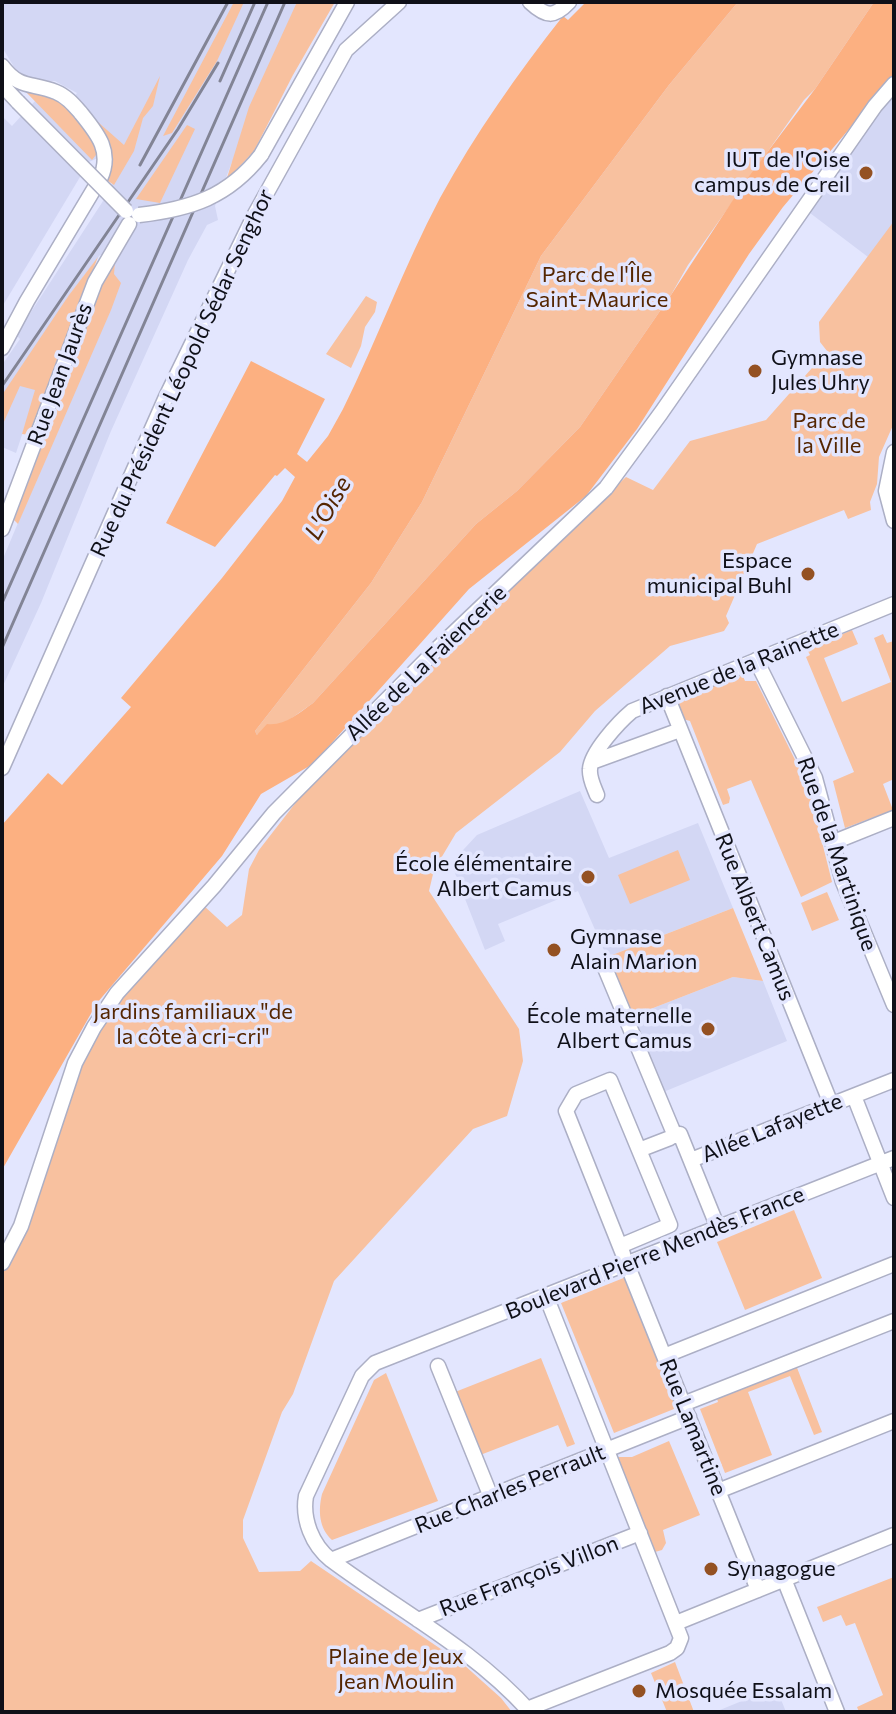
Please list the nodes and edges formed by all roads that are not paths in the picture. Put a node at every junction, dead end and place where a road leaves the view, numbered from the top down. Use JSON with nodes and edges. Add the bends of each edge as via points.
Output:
{"nodes":[{"id":1,"x":399,"y":2,"type":"edge"},
{"id":2,"x":530,"y":2,"type":"edge"},
{"id":3,"x":569,"y":2,"type":"edge"},
{"id":4,"x":346,"y":4,"type":"edge"},
{"id":5,"x":2,"y":66,"type":"edge"},
{"id":6,"x":894,"y":84,"type":"edge"},
{"id":7,"x":2,"y":85,"type":"edge"},
{"id":8,"x":132,"y":217,"type":"junction"},
{"id":9,"x":2,"y":348,"type":"edge"},
{"id":10,"x":894,"y":452,"type":"edge"},
{"id":11,"x":890,"y":480,"type":"edge"},
{"id":12,"x":894,"y":521,"type":"edge"},
{"id":13,"x":2,"y":529,"type":"edge"},
{"id":14,"x":894,"y":604,"type":"edge"},
{"id":15,"x":756,"y":660,"type":"junction"},
{"id":16,"x":667,"y":696,"type":"junction"},
{"id":17,"x":680,"y":730,"type":"junction"},
{"id":18,"x":592,"y":762,"type":"junction"},
{"id":19,"x":2,"y":768,"type":"edge"},
{"id":20,"x":597,"y":795,"type":"dead end"},
{"id":21,"x":894,"y":818,"type":"edge"},
{"id":22,"x":834,"y":842,"type":"junction"},
{"id":23,"x":605,"y":968,"type":"dead end"},
{"id":24,"x":894,"y":1005,"type":"edge"},
{"id":25,"x":894,"y":1080,"type":"edge"},
{"id":26,"x":854,"y":1096,"type":"junction"},
{"id":27,"x":831,"y":1104,"type":"junction"},
{"id":28,"x":670,"y":1138,"type":"dead end"},
{"id":29,"x":639,"y":1150,"type":"junction"},
{"id":30,"x":691,"y":1160,"type":"junction"},
{"id":31,"x":887,"y":1161,"type":"edge"},
{"id":32,"x":894,"y":1198,"type":"edge"},
{"id":33,"x":718,"y":1228,"type":"junction"},
{"id":34,"x":624,"y":1256,"type":"junction"},
{"id":35,"x":2,"y":1263,"type":"edge"},
{"id":36,"x":894,"y":1264,"type":"edge"},
{"id":37,"x":546,"y":1296,"type":"junction"},
{"id":38,"x":894,"y":1321,"type":"edge"},
{"id":39,"x":664,"y":1356,"type":"junction"},
{"id":40,"x":438,"y":1366,"type":"dead end"},
{"id":41,"x":686,"y":1410,"type":"junction"},
{"id":42,"x":894,"y":1421,"type":"edge"},
{"id":43,"x":607,"y":1451,"type":"junction"},
{"id":44,"x":718,"y":1491,"type":"junction"},
{"id":45,"x":491,"y":1497,"type":"junction"},
{"id":46,"x":640,"y":1533,"type":"junction"},
{"id":47,"x":894,"y":1535,"type":"edge"},
{"id":48,"x":331,"y":1560,"type":"junction"},
{"id":49,"x":784,"y":1579,"type":"junction"},
{"id":50,"x":758,"y":1590,"type":"junction"},
{"id":51,"x":418,"y":1620,"type":"junction"},
{"id":52,"x":676,"y":1623,"type":"junction"},
{"id":53,"x":529,"y":1710,"type":"edge"},
{"id":54,"x":837,"y":1712,"type":"edge"}],
"edges":[{"from":1,"to":19,"type":"street","name":"Rue du Président Léopold Sédar Senghor","via":[[346,50],[255,214],[166,397]]},
{"from":2,"to":3,"type":"street","via":[[546,15],[556,14]]},
{"from":4,"to":8,"type":"street","bridge":true,"via":[[261,155],[244,175],[218,195]]},
{"from":5,"to":9,"type":"street","via":[[19,83],[52,90],[71,102],[102,142],[105,157],[103,173]]},
{"from":6,"to":35,"type":"street","name":"Allée de La Faïencerie","via":[[606,488],[268,820],[117,993],[75,1063],[26,1211]]},
{"from":7,"to":8,"type":"street","bridge":true},
{"from":8,"to":13,"type":"street","name":"Rue Jean Jaurès","via":[[95,282]]},
{"from":10,"to":11,"type":"street"},
{"from":11,"to":12,"type":"street","via":[[887,502]]},
{"from":14,"to":15,"type":"street","name":"Avenue de la Rainette"},
{"from":15,"to":16,"type":"street","name":"Avenue de la Rainette"},
{"from":15,"to":22,"type":"street","name":"Rue de la Martinique","via":[[815,778]]},
{"from":16,"to":17,"type":"street","name":"Rue Albert Camus"},
{"from":16,"to":18,"type":"street","name":"Avenue de la Rainette","via":[[627,715]]},
{"from":17,"to":18,"type":"street"},
{"from":17,"to":27,"type":"street","name":"Rue Albert Camus"},
{"from":18,"to":20,"type":"street"},
{"from":21,"to":22,"type":"street"},
{"from":22,"to":24,"type":"street","name":"Rue de la Martinique","via":[[843,882]]},
{"from":23,"to":30,"type":"street","via":[[675,1136],[680,1134]]},
{"from":25,"to":26,"type":"street","name":"Allée Lafayette"},
{"from":26,"to":27,"type":"street","name":"Allée Lafayette"},
{"from":26,"to":31,"type":"street"},
{"from":27,"to":30,"type":"street","name":"Allée Lafayette"},
{"from":28,"to":29,"type":"street"},
{"from":29,"to":34,"type":"street","via":[[670,1225]]},
{"from":29,"to":34,"type":"street","name":"Rue Lamartine","via":[[610,1080],[576,1094],[566,1111]]},
{"from":30,"to":33,"type":"street"},
{"from":31,"to":32,"type":"street"},
{"from":31,"to":33,"type":"street","name":"Boulevard Pierre Mendès France"},
{"from":33,"to":34,"type":"street","name":"Boulevard Pierre Mendès France"},
{"from":34,"to":37,"type":"street","name":"Boulevard Pierre Mendès France"},
{"from":34,"to":39,"type":"street","name":"Rue Lamartine"},
{"from":36,"to":39,"type":"street"},
{"from":37,"to":43,"type":"street"},
{"from":37,"to":48,"type":"street","name":"Boulevard Pierre Mendès France","via":[[375,1363],[364,1372],[305,1502],[316,1544]]},
{"from":38,"to":41,"type":"street","name":"Rue Charles Perrault"},
{"from":39,"to":41,"type":"street","name":"Rue Lamartine"},
{"from":40,"to":45,"type":"street"},
{"from":41,"to":43,"type":"street","name":"Rue Charles Perrault"},
{"from":41,"to":44,"type":"street","name":"Rue Lamartine"},
{"from":42,"to":44,"type":"street"},
{"from":43,"to":45,"type":"street","name":"Rue Charles Perrault"},
{"from":43,"to":46,"type":"street"},
{"from":44,"to":50,"type":"street","name":"Rue Lamartine"},
{"from":45,"to":48,"type":"street","name":"Rue Charles Perrault"},
{"from":46,"to":51,"type":"street","name":"Rue François Villon"},
{"from":46,"to":52,"type":"street"},
{"from":47,"to":49,"type":"street"},
{"from":48,"to":51,"type":"street"},
{"from":49,"to":50,"type":"street"},
{"from":49,"to":54,"type":"street"},
{"from":50,"to":52,"type":"street"},
{"from":51,"to":53,"type":"street","via":[[481,1664]]},
{"from":52,"to":53,"type":"street","via":[[681,1638],[675,1650]]}]}
